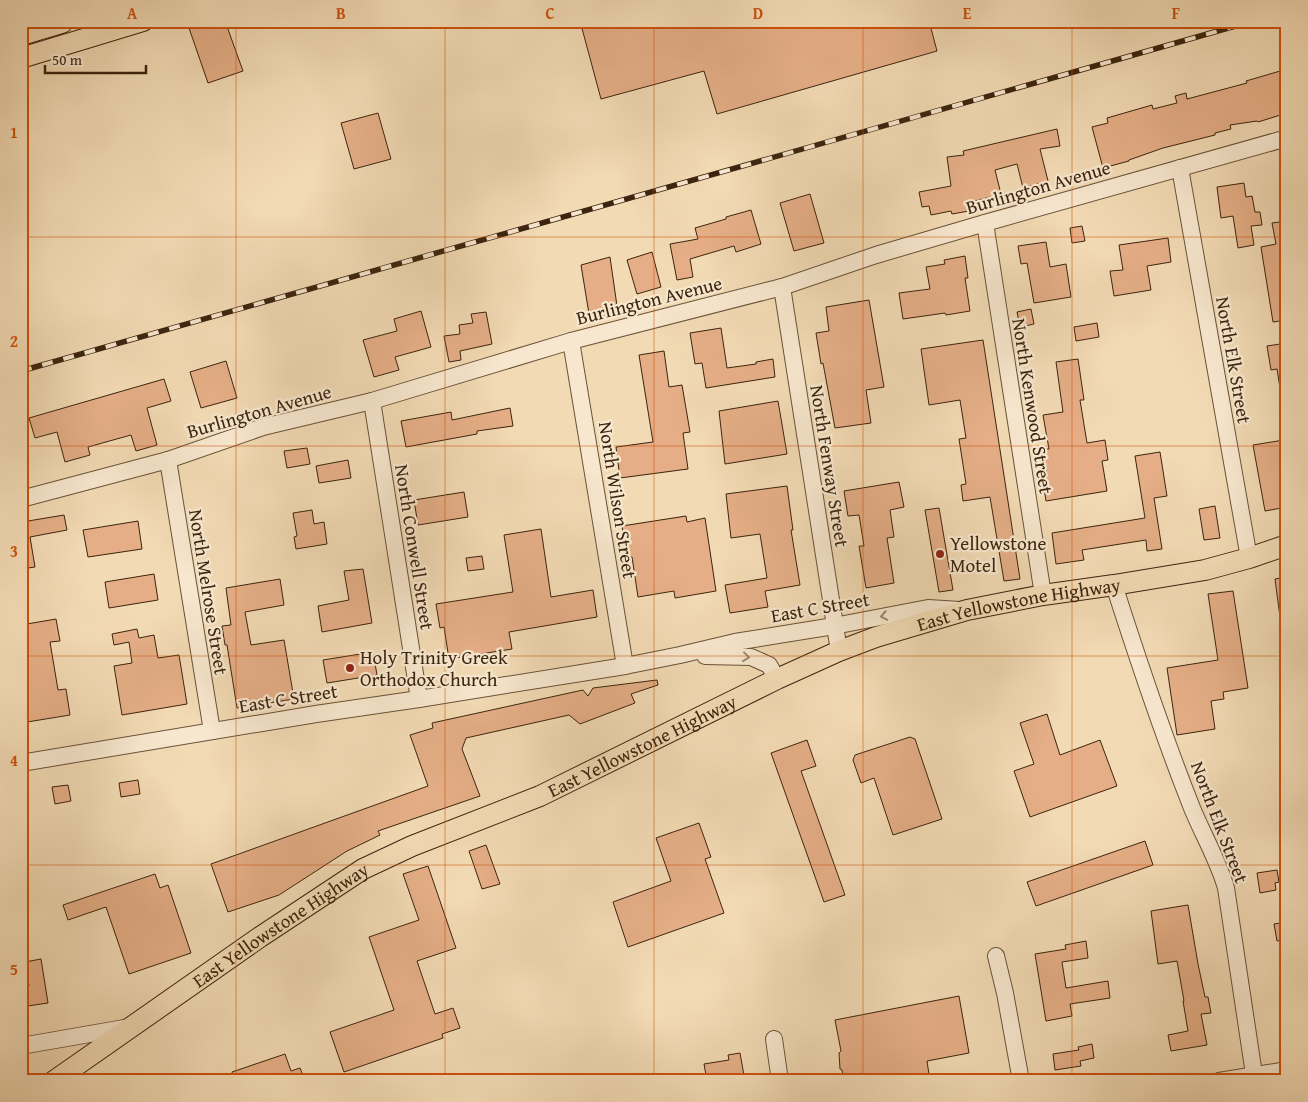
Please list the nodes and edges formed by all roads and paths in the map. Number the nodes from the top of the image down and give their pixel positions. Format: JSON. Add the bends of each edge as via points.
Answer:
{"nodes":[{"id":1,"x":61,"y":21,"type":"edge"},
{"id":2,"x":143,"y":21,"type":"edge"},
{"id":3,"x":21,"y":33,"type":"edge"},
{"id":4,"x":21,"y":58,"type":"edge"},
{"id":5,"x":1287,"y":138,"type":"edge"},
{"id":6,"x":1180,"y":168,"type":"junction"},
{"id":7,"x":985,"y":223,"type":"junction"},
{"id":8,"x":782,"y":287,"type":"junction"},
{"id":9,"x":571,"y":341,"type":"junction"},
{"id":10,"x":372,"y":401,"type":"junction"},
{"id":11,"x":168,"y":460,"type":"junction"},
{"id":12,"x":21,"y":499,"type":"edge"},
{"id":13,"x":1287,"y":545,"type":"edge"},
{"id":14,"x":1249,"y":558,"type":"junction"},
{"id":15,"x":1114,"y":585,"type":"junction"},
{"id":16,"x":1042,"y":595,"type":"junction"},
{"id":17,"x":967,"y":610,"type":"junction"},
{"id":18,"x":834,"y":626,"type":"junction"},
{"id":19,"x":839,"y":651,"type":"junction"},
{"id":20,"x":680,"y":656,"type":"junction"},
{"id":21,"x":625,"y":666,"type":"junction"},
{"id":22,"x":777,"y":679,"type":"junction"},
{"id":23,"x":419,"y":699,"type":"junction"},
{"id":24,"x":212,"y":731,"type":"junction"},
{"id":25,"x":21,"y":763,"type":"edge"},
{"id":26,"x":996,"y":956,"type":"dead end"},
{"id":27,"x":130,"y":1027,"type":"junction"},
{"id":28,"x":774,"y":1039,"type":"dead end"},
{"id":29,"x":21,"y":1046,"type":"edge"},
{"id":30,"x":1287,"y":1070,"type":"edge"},
{"id":31,"x":1255,"y":1078,"type":"edge"},
{"id":32,"x":54,"y":1081,"type":"edge"},
{"id":33,"x":780,"y":1081,"type":"edge"},
{"id":34,"x":1021,"y":1081,"type":"edge"},
{"id":35,"x":1219,"y":1081,"type":"edge"}],
"edges":[{"from":1,"to":3,"type":"highway"},
{"from":2,"to":4,"type":"main road"},
{"from":5,"to":6,"type":"street","name":"Burlington Avenue"},
{"from":6,"to":7,"type":"street","name":"Burlington Avenue"},
{"from":6,"to":14,"type":"street","name":"North Elk Street"},
{"from":7,"to":8,"type":"street","name":"Burlington Avenue"},
{"from":7,"to":16,"type":"street","name":"North Kenwood Street"},
{"from":8,"to":9,"type":"street","name":"Burlington Avenue"},
{"from":8,"to":18,"type":"street","name":"North Fenway Street"},
{"from":9,"to":10,"type":"street","name":"Burlington Avenue"},
{"from":9,"to":21,"type":"street","name":"North Wilson Street"},
{"from":10,"to":11,"type":"street","name":"Burlington Avenue","via":[[263,427]]},
{"from":10,"to":23,"type":"street","name":"North Conwell Street"},
{"from":11,"to":12,"type":"street","name":"Burlington Avenue"},
{"from":11,"to":24,"type":"street","name":"North Melrose Street"},
{"from":13,"to":14,"type":"main road","name":"East Yellowstone Highway"},
{"from":14,"to":15,"type":"main road","name":"East Yellowstone Highway","via":[[1205,570]]},
{"from":15,"to":16,"type":"main road","name":"East Yellowstone Highway"},
{"from":15,"to":31,"type":"street","name":"North Elk Street","via":[[1192,809],[1222,872]]},
{"from":16,"to":17,"type":"main road","name":"East Yellowstone Highway"},
{"from":17,"to":18,"type":"street","name":"East C Street","one_way":true,"via":[[928,608]]},
{"from":17,"to":19,"type":"main road","name":"East Yellowstone Highway"},
{"from":18,"to":19,"type":"street","name":"North Fenway Street"},
{"from":18,"to":20,"type":"street","name":"East C Street","via":[[735,642]]},
{"from":19,"to":22,"type":"main road","name":"East Yellowstone Highway"},
{"from":20,"to":21,"type":"street","name":"East C Street"},
{"from":20,"to":22,"type":"street","name":"East C Street","one_way":true,"via":[[750,657],[769,665]]},
{"from":21,"to":23,"type":"street","name":"East C Street"},
{"from":22,"to":27,"type":"main road","name":"East Yellowstone Highway","via":[[540,796],[412,846],[363,869]]},
{"from":23,"to":24,"type":"street","name":"East C Street"},
{"from":24,"to":25,"type":"street","name":"East C Street"},
{"from":26,"to":34,"type":"street"},
{"from":27,"to":29,"type":"street"},
{"from":27,"to":32,"type":"main road","name":"East Yellowstone Highway"},
{"from":28,"to":33,"type":"street"},
{"from":30,"to":31,"type":"street"},
{"from":31,"to":35,"type":"street"}]}
